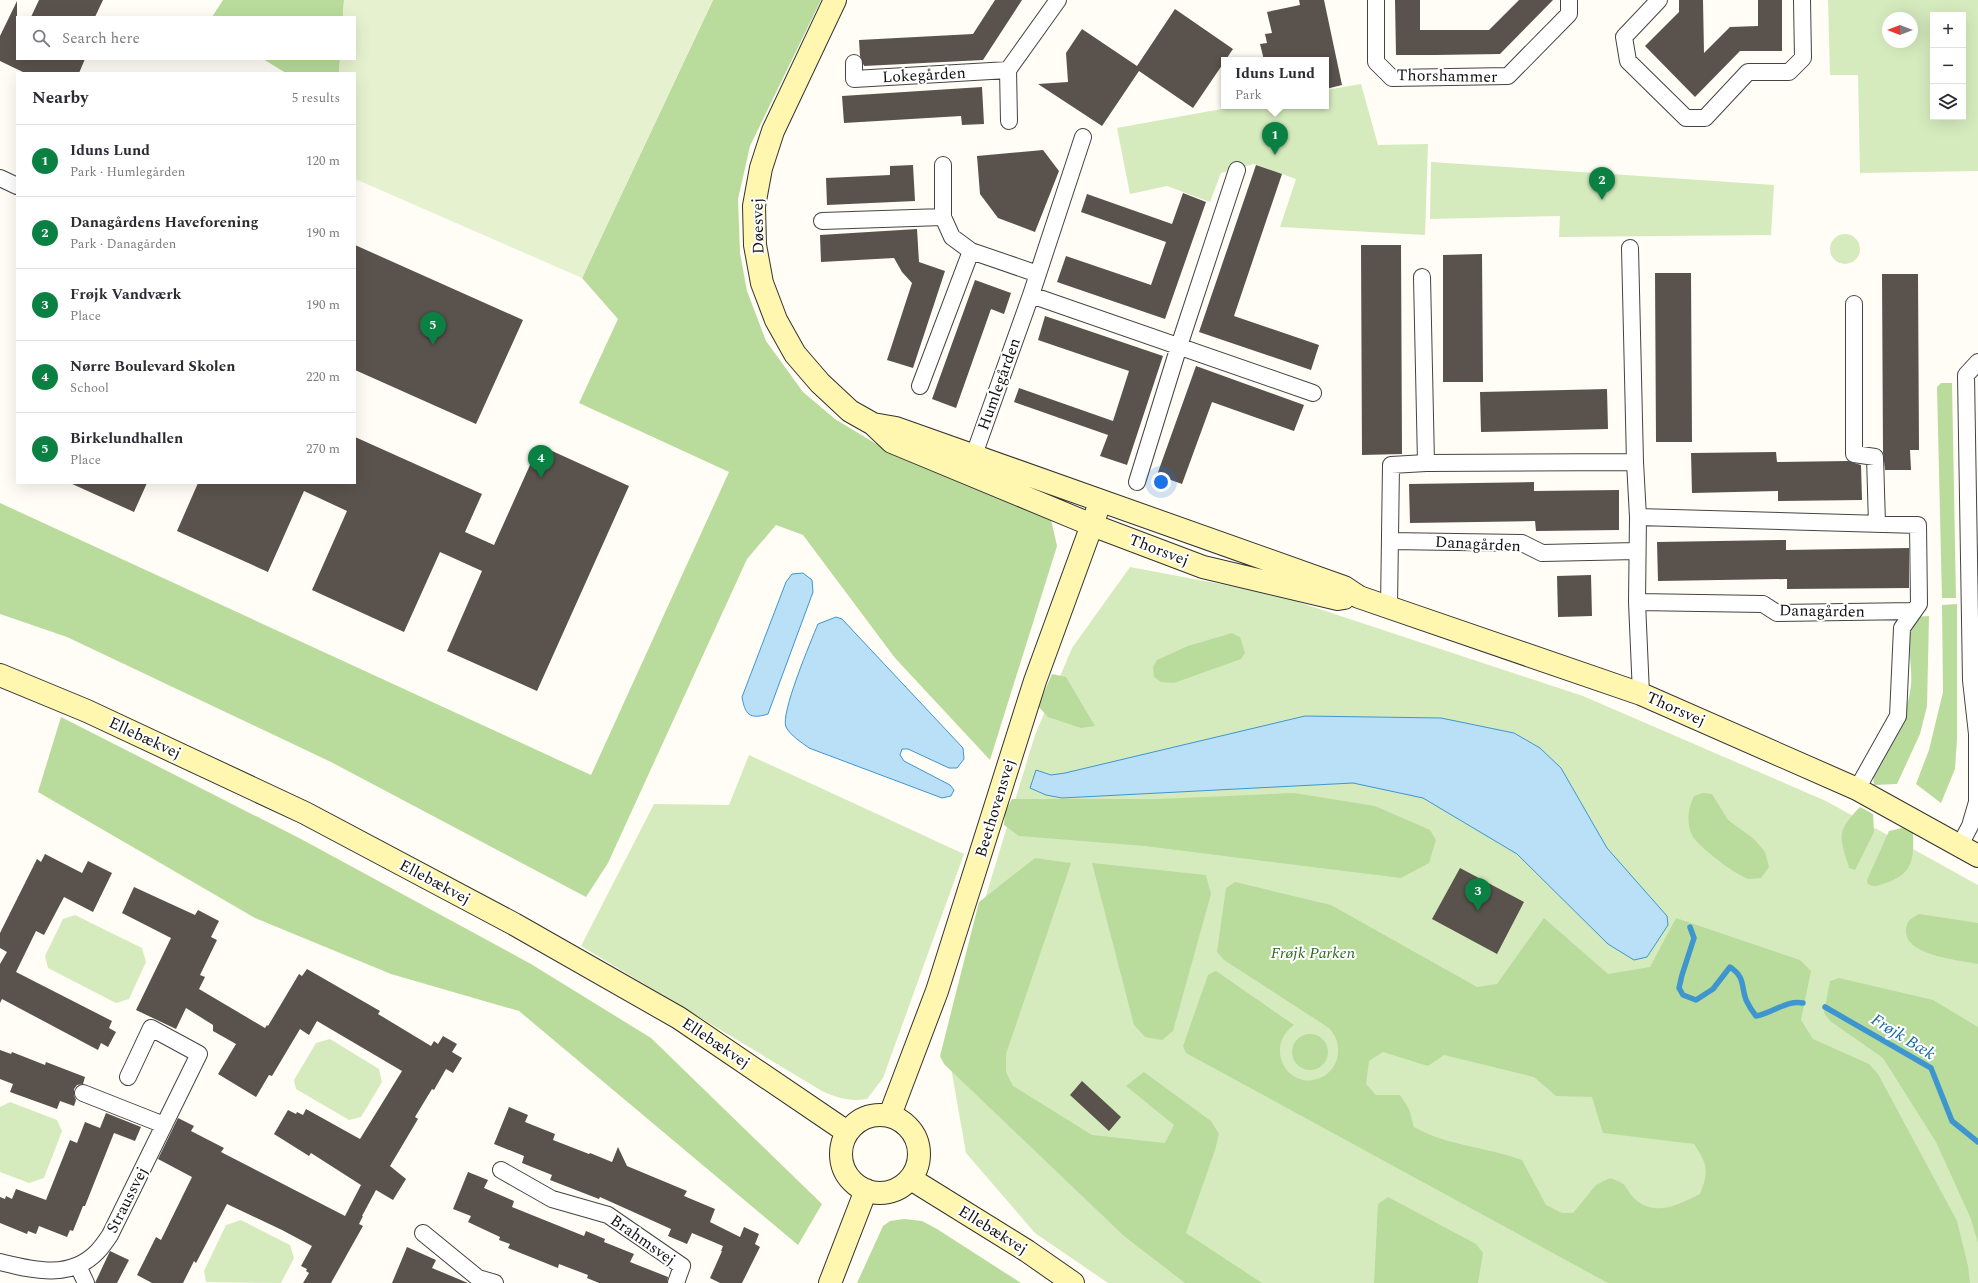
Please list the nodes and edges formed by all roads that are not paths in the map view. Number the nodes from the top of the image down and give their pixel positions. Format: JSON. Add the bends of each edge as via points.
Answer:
{"nodes":[{"id":1,"x":834,"y":0,"type":"edge"},
{"id":2,"x":1058,"y":0,"type":"edge"},
{"id":3,"x":1376,"y":0,"type":"edge"},
{"id":4,"x":1569,"y":0,"type":"edge"},
{"id":5,"x":1659,"y":0,"type":"edge"},
{"id":6,"x":1802,"y":0,"type":"edge"},
{"id":7,"x":854,"y":64,"type":"dead end"},
{"id":8,"x":1008,"y":70,"type":"junction"},
{"id":9,"x":1009,"y":121,"type":"dead end"},
{"id":10,"x":1082,"y":136,"type":"dead end"},
{"id":11,"x":943,"y":165,"type":"dead end"},
{"id":12,"x":1237,"y":170,"type":"dead end"},
{"id":13,"x":0,"y":178,"type":"edge"},
{"id":14,"x":16,"y":186,"type":"edge"},
{"id":15,"x":943,"y":217,"type":"junction"},
{"id":16,"x":822,"y":221,"type":"dead end"},
{"id":17,"x":1630,"y":248,"type":"dead end"},
{"id":18,"x":971,"y":251,"type":"junction"},
{"id":19,"x":1038,"y":274,"type":"junction"},
{"id":20,"x":1422,"y":277,"type":"dead end"},
{"id":21,"x":1031,"y":295,"type":"junction"},
{"id":22,"x":1854,"y":304,"type":"dead end"},
{"id":23,"x":1179,"y":346,"type":"junction"},
{"id":24,"x":1978,"y":362,"type":"edge"},
{"id":25,"x":920,"y":386,"type":"dead end"},
{"id":26,"x":1313,"y":393,"type":"dead end"},
{"id":27,"x":1635,"y":462,"type":"junction"},
{"id":28,"x":1426,"y":463,"type":"junction"},
{"id":29,"x":971,"y":464,"type":"junction"},
{"id":30,"x":1137,"y":482,"type":"dead end"},
{"id":31,"x":1101,"y":501,"type":"junction"},
{"id":32,"x":1638,"y":517,"type":"junction"},
{"id":33,"x":1877,"y":524,"type":"junction"},
{"id":34,"x":1092,"y":525,"type":"junction"},
{"id":35,"x":1390,"y":541,"type":"junction"},
{"id":36,"x":1637,"y":551,"type":"junction"},
{"id":37,"x":1359,"y":597,"type":"junction"},
{"id":38,"x":1637,"y":602,"type":"junction"},
{"id":39,"x":1389,"y":607,"type":"junction"},
{"id":40,"x":1914,"y":612,"type":"junction"},
{"id":41,"x":0,"y":675,"type":"edge"},
{"id":42,"x":1641,"y":694,"type":"junction"},
{"id":43,"x":1857,"y":789,"type":"junction"},
{"id":44,"x":1969,"y":851,"type":"edge"},
{"id":45,"x":128,"y":1077,"type":"dead end"},
{"id":46,"x":83,"y":1093,"type":"dead end"},
{"id":47,"x":890,"y":1115,"type":"junction"},
{"id":48,"x":164,"y":1125,"type":"junction"},
{"id":49,"x":847,"y":1132,"type":"junction"},
{"id":50,"x":501,"y":1170,"type":"dead end"},
{"id":51,"x":910,"y":1179,"type":"junction"},
{"id":52,"x":866,"y":1190,"type":"junction"},
{"id":53,"x":423,"y":1233,"type":"dead end"},
{"id":54,"x":0,"y":1262,"type":"edge"},
{"id":55,"x":78,"y":1266,"type":"junction"},
{"id":56,"x":86,"y":1283,"type":"edge"},
{"id":57,"x":495,"y":1283,"type":"edge"},
{"id":58,"x":676,"y":1283,"type":"edge"},
{"id":59,"x":830,"y":1283,"type":"edge"},
{"id":60,"x":1073,"y":1283,"type":"edge"}],
"edges":[{"from":1,"to":29,"type":"street","name":"Døesvej","via":[[773,131],[761,168],[754,206],[755,245],[765,291],[776,320],[795,354],[820,383],[850,411],[873,424],[896,428]]},
{"from":2,"to":8,"type":"street"},
{"from":3,"to":4,"type":"street","name":"Thorshammer","via":[[1376,62],[1392,78],[1508,76],[1569,14]]},
{"from":5,"to":6,"type":"street","via":[[1624,37],[1628,61],[1686,118],[1705,118],[1748,72],[1789,72],[1803,58]]},
{"from":7,"to":8,"type":"street","name":"Lokegården","via":[[854,79]]},
{"from":8,"to":9,"type":"street"},
{"from":10,"to":19,"type":"street","name":"Humlegården"},
{"from":11,"to":15,"type":"street"},
{"from":12,"to":23,"type":"street"},
{"from":13,"to":14,"type":"street"},
{"from":15,"to":16,"type":"street"},
{"from":15,"to":18,"type":"street","via":[[952,237]]},
{"from":17,"to":27,"type":"street"},
{"from":18,"to":19,"type":"street"},
{"from":18,"to":25,"type":"street"},
{"from":19,"to":21,"type":"street","name":"Humlegården"},
{"from":20,"to":28,"type":"street"},
{"from":21,"to":23,"type":"street"},
{"from":21,"to":29,"type":"street","name":"Humlegården"},
{"from":22,"to":33,"type":"street","via":[[1854,454],[1875,457]]},
{"from":23,"to":26,"type":"street"},
{"from":23,"to":30,"type":"street"},
{"from":24,"to":44,"type":"street","via":[[1966,375],[1971,680],[1976,734],[1977,802],[1970,826]]},
{"from":27,"to":28,"type":"street"},
{"from":27,"to":32,"type":"street"},
{"from":28,"to":35,"type":"street","via":[[1391,466]]},
{"from":29,"to":31,"type":"street","name":"Thorsvej"},
{"from":29,"to":34,"type":"street","name":"Thorsvej"},
{"from":31,"to":34,"type":"street","name":"Beethovensvej"},
{"from":31,"to":37,"type":"street","name":"Thorsvej","via":[[1344,587]]},
{"from":32,"to":33,"type":"street"},
{"from":32,"to":36,"type":"street"},
{"from":33,"to":40,"type":"street","via":[[1918,526],[1920,604]]},
{"from":34,"to":37,"type":"street","name":"Thorsvej","via":[[1203,567],[1338,599]]},
{"from":34,"to":47,"type":"street","name":"Beethovensvej","via":[[1035,681],[937,991]]},
{"from":35,"to":36,"type":"street","name":"Danagården","via":[[1522,542],[1542,553]]},
{"from":35,"to":39,"type":"street"},
{"from":36,"to":38,"type":"street"},
{"from":37,"to":39,"type":"street","name":"Thorsvej"},
{"from":38,"to":40,"type":"street","name":"Danagården","via":[[1763,604],[1777,613]]},
{"from":38,"to":42,"type":"street"},
{"from":39,"to":42,"type":"street","name":"Thorsvej"},
{"from":40,"to":43,"type":"street","via":[[1902,628],[1898,716]]},
{"from":41,"to":49,"type":"street","name":"Ellebækvej","via":[[87,711],[305,813],[514,924],[679,1018]]},
{"from":42,"to":43,"type":"street","name":"Thorsvej"},
{"from":43,"to":44,"type":"street","name":"Thorsvej"},
{"from":45,"to":48,"type":"street","name":"Straussvej","via":[[151,1028],[199,1054]]},
{"from":46,"to":48,"type":"street"},
{"from":47,"to":49,"type":"street","via":[[866,1116],[855,1122]]},
{"from":47,"to":51,"type":"street","via":[[912,1130],[917,1141],[917,1167]]},
{"from":48,"to":55,"type":"street","name":"Straussvej","via":[[110,1235],[97,1253]]},
{"from":49,"to":52,"type":"street","via":[[841,1144],[841,1159],[845,1172],[854,1183]]},
{"from":50,"to":58,"type":"street","name":"Brahmsvej","via":[[552,1199],[608,1214],[682,1266]]},
{"from":51,"to":52,"type":"street","via":[[890,1192]]},
{"from":51,"to":60,"type":"street","name":"Ellebækvej","via":[[1027,1251]]},
{"from":52,"to":59,"type":"street"},
{"from":53,"to":57,"type":"street","via":[[478,1278]]},
{"from":54,"to":55,"type":"street","name":"Straussvej","via":[[33,1270],[56,1272]]},
{"from":55,"to":56,"type":"street"}]}
